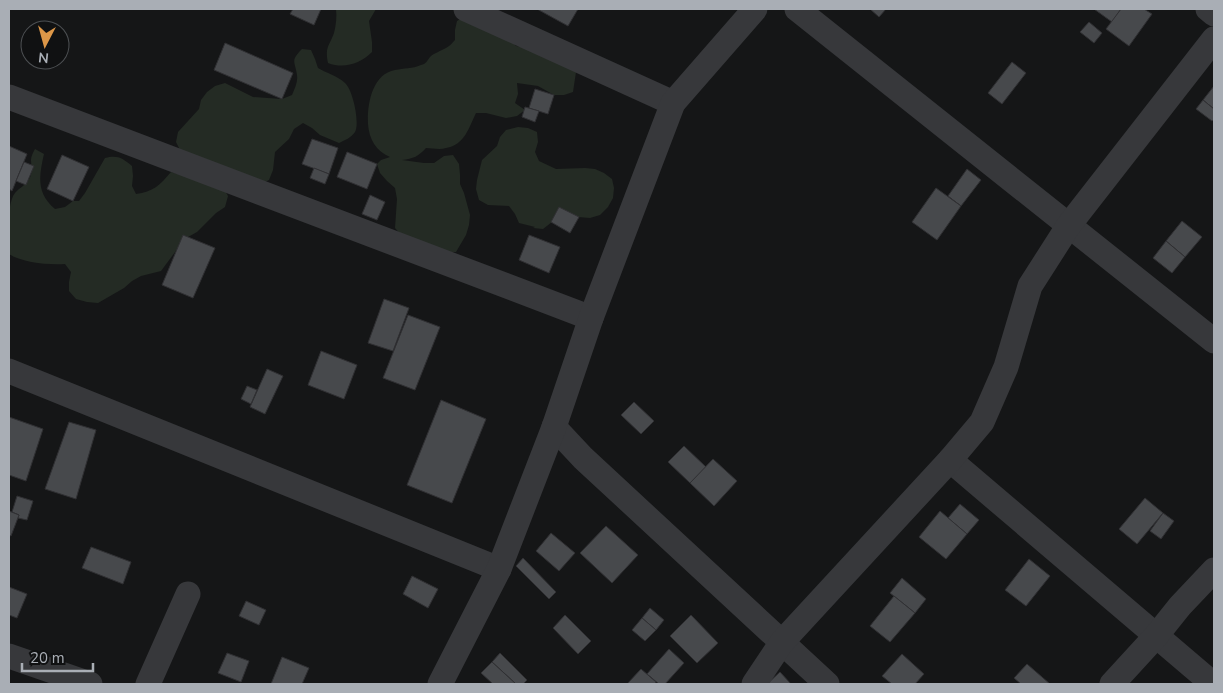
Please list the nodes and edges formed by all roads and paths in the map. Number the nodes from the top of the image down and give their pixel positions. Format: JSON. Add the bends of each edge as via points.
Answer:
{"nodes":[{"id":1,"x":466,"y":9,"type":"edge"},
{"id":2,"x":755,"y":9,"type":"edge"},
{"id":3,"x":798,"y":9,"type":"edge"},
{"id":4,"x":1208,"y":9,"type":"edge"},
{"id":5,"x":1214,"y":14,"type":"edge"},
{"id":6,"x":1214,"y":39,"type":"edge"},
{"id":7,"x":9,"y":97,"type":"edge"},
{"id":8,"x":673,"y":103,"type":"junction"},
{"id":9,"x":1069,"y":225,"type":"junction"},
{"id":10,"x":591,"y":318,"type":"junction"},
{"id":11,"x":1214,"y":341,"type":"edge"},
{"id":12,"x":9,"y":371,"type":"edge"},
{"id":13,"x":554,"y":427,"type":"junction"},
{"id":14,"x":950,"y":460,"type":"junction"},
{"id":15,"x":499,"y":569,"type":"junction"},
{"id":16,"x":1214,"y":570,"type":"edge"},
{"id":17,"x":188,"y":594,"type":"dead end"},
{"id":18,"x":1156,"y":636,"type":"junction"},
{"id":19,"x":782,"y":642,"type":"junction"},
{"id":20,"x":9,"y":656,"type":"edge"},
{"id":21,"x":90,"y":684,"type":"edge"},
{"id":22,"x":148,"y":684,"type":"edge"},
{"id":23,"x":440,"y":684,"type":"edge"},
{"id":24,"x":754,"y":684,"type":"edge"},
{"id":25,"x":828,"y":684,"type":"edge"},
{"id":26,"x":1112,"y":684,"type":"edge"},
{"id":27,"x":1213,"y":684,"type":"edge"}],
"edges":[{"from":1,"to":8,"type":"street"},
{"from":2,"to":8,"type":"street"},
{"from":3,"to":9,"type":"street"},
{"from":4,"to":5,"type":"street"},
{"from":6,"to":9,"type":"street"},
{"from":7,"to":10,"type":"street"},
{"from":8,"to":10,"type":"street"},
{"from":9,"to":11,"type":"street"},
{"from":9,"to":14,"type":"street","via":[[1030,286],[1006,367],[982,422]]},
{"from":10,"to":13,"type":"street"},
{"from":12,"to":15,"type":"street"},
{"from":13,"to":15,"type":"street"},
{"from":13,"to":19,"type":"street","via":[[583,458]]},
{"from":14,"to":18,"type":"street"},
{"from":14,"to":19,"type":"street"},
{"from":15,"to":23,"type":"street"},
{"from":16,"to":18,"type":"street"},
{"from":17,"to":22,"type":"street"},
{"from":18,"to":26,"type":"street"},
{"from":18,"to":27,"type":"street"},
{"from":19,"to":24,"type":"street"},
{"from":19,"to":25,"type":"street"},
{"from":20,"to":21,"type":"street"}]}
